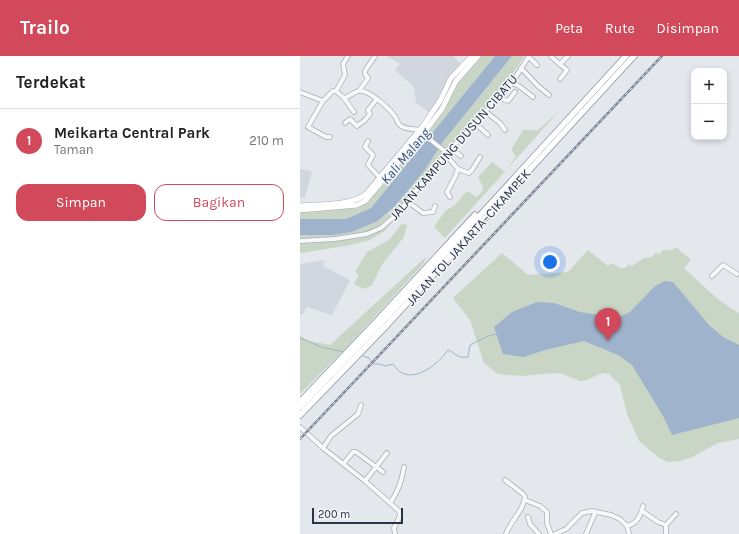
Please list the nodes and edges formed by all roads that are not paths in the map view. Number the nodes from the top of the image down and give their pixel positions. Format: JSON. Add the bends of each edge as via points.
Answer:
{"nodes":[{"id":1,"x":348,"y":56,"type":"edge"},
{"id":2,"x":374,"y":56,"type":"edge"},
{"id":3,"x":478,"y":56,"type":"edge"},
{"id":4,"x":529,"y":56,"type":"edge"},
{"id":5,"x":551,"y":56,"type":"edge"},
{"id":6,"x":568,"y":56,"type":"edge"},
{"id":7,"x":622,"y":56,"type":"edge"},
{"id":8,"x":626,"y":56,"type":"edge"},
{"id":9,"x":633,"y":56,"type":"edge"},
{"id":10,"x":470,"y":57,"type":"edge"},
{"id":11,"x":560,"y":64,"type":"junction"},
{"id":12,"x":537,"y":65,"type":"dead end"},
{"id":13,"x":521,"y":68,"type":"junction"},
{"id":14,"x":462,"y":70,"type":"junction"},
{"id":15,"x":560,"y":79,"type":"dead end"},
{"id":16,"x":512,"y":83,"type":"junction"},
{"id":17,"x":336,"y":91,"type":"junction"},
{"id":18,"x":359,"y":91,"type":"junction"},
{"id":19,"x":300,"y":92,"type":"edge"},
{"id":20,"x":515,"y":92,"type":"dead end"},
{"id":21,"x":550,"y":95,"type":"dead end"},
{"id":22,"x":500,"y":97,"type":"junction"},
{"id":23,"x":533,"y":97,"type":"dead end"},
{"id":24,"x":344,"y":98,"type":"junction"},
{"id":25,"x":377,"y":99,"type":"junction"},
{"id":26,"x":323,"y":100,"type":"junction"},
{"id":27,"x":354,"y":112,"type":"dead end"},
{"id":28,"x":486,"y":112,"type":"junction"},
{"id":29,"x":346,"y":123,"type":"dead end"},
{"id":30,"x":474,"y":123,"type":"junction"},
{"id":31,"x":505,"y":130,"type":"dead end"},
{"id":32,"x":421,"y":132,"type":"junction"},
{"id":33,"x":488,"y":135,"type":"dead end"},
{"id":34,"x":330,"y":136,"type":"dead end"},
{"id":35,"x":368,"y":141,"type":"dead end"},
{"id":36,"x":451,"y":149,"type":"junction"},
{"id":37,"x":446,"y":154,"type":"junction"},
{"id":38,"x":461,"y":156,"type":"dead end"},
{"id":39,"x":480,"y":156,"type":"dead end"},
{"id":40,"x":458,"y":169,"type":"junction"},
{"id":41,"x":382,"y":180,"type":"junction"},
{"id":42,"x":450,"y":197,"type":"dead end"},
{"id":43,"x":408,"y":202,"type":"junction"},
{"id":44,"x":300,"y":206,"type":"edge"},
{"id":45,"x":435,"y":206,"type":"dead end"},
{"id":46,"x":300,"y":210,"type":"edge"},
{"id":47,"x":300,"y":241,"type":"edge"},
{"id":48,"x":738,"y":273,"type":"edge"},
{"id":49,"x":712,"y":276,"type":"dead end"},
{"id":50,"x":300,"y":402,"type":"edge"},
{"id":51,"x":361,"y":405,"type":"dead end"},
{"id":52,"x":300,"y":407,"type":"edge"},
{"id":53,"x":300,"y":415,"type":"edge"},
{"id":54,"x":300,"y":427,"type":"edge"},
{"id":55,"x":323,"y":448,"type":"junction"},
{"id":56,"x":387,"y":453,"type":"dead end"},
{"id":57,"x":344,"y":463,"type":"junction"},
{"id":58,"x":376,"y":466,"type":"junction"},
{"id":59,"x":404,"y":467,"type":"dead end"},
{"id":60,"x":383,"y":472,"type":"dead end"},
{"id":61,"x":366,"y":480,"type":"junction"},
{"id":62,"x":505,"y":480,"type":"dead end"},
{"id":63,"x":524,"y":500,"type":"junction"},
{"id":64,"x":390,"y":503,"type":"junction"},
{"id":65,"x":643,"y":506,"type":"dead end"},
{"id":66,"x":642,"y":511,"type":"junction"},
{"id":67,"x":595,"y":513,"type":"dead end"},
{"id":68,"x":676,"y":514,"type":"dead end"},
{"id":69,"x":528,"y":517,"type":"dead end"},
{"id":70,"x":666,"y":525,"type":"junction"},
{"id":71,"x":627,"y":526,"type":"junction"},
{"id":72,"x":395,"y":534,"type":"edge"},
{"id":73,"x":506,"y":534,"type":"edge"},
{"id":74,"x":539,"y":534,"type":"edge"},
{"id":75,"x":551,"y":534,"type":"edge"},
{"id":76,"x":555,"y":534,"type":"edge"},
{"id":77,"x":586,"y":534,"type":"edge"},
{"id":78,"x":628,"y":534,"type":"edge"},
{"id":79,"x":666,"y":534,"type":"edge"}],
"edges":[{"from":1,"to":17,"type":"street","via":[[343,64],[345,76]]},
{"from":2,"to":18,"type":"street","via":[[365,71],[368,78]]},
{"from":3,"to":14,"type":"main road"},
{"from":4,"to":12,"type":"street"},
{"from":4,"to":13,"type":"street","name":"JALAN KAMPUNG DUSUN CIBATU"},
{"from":5,"to":11,"type":"street"},
{"from":6,"to":11,"type":"street"},
{"from":7,"to":50,"type":"highway","name":"JALAN TOL JAKARTA–CIKAMPEK"},
{"from":8,"to":52,"type":"highway","via":[[394,310]]},
{"from":9,"to":53,"type":"highway"},
{"from":10,"to":14,"type":"main road"},
{"from":11,"to":15,"type":"street","via":[[567,72]]},
{"from":13,"to":16,"type":"street","name":"JALAN KAMPUNG DUSUN CIBATU"},
{"from":13,"to":21,"type":"street"},
{"from":14,"to":32,"type":"main road","via":[[442,109]]},
{"from":16,"to":22,"type":"street","name":"JALAN KAMPUNG DUSUN CIBATU"},
{"from":16,"to":23,"type":"street"},
{"from":17,"to":24,"type":"street"},
{"from":17,"to":26,"type":"street"},
{"from":18,"to":24,"type":"street"},
{"from":18,"to":25,"type":"street","via":[[369,93]]},
{"from":19,"to":26,"type":"street"},
{"from":20,"to":22,"type":"street","via":[[508,100]]},
{"from":22,"to":28,"type":"street","name":"JALAN KAMPUNG DUSUN CIBATU"},
{"from":24,"to":27,"type":"street"},
{"from":25,"to":29,"type":"street","via":[[368,110],[370,114],[359,125],[350,119]]},
{"from":25,"to":32,"type":"street","via":[[402,127]]},
{"from":26,"to":34,"type":"street","via":[[308,127],[326,137]]},
{"from":28,"to":30,"type":"street","name":"JALAN KAMPUNG DUSUN CIBATU"},
{"from":28,"to":31,"type":"street"},
{"from":30,"to":33,"type":"street"},
{"from":30,"to":36,"type":"street","name":"JALAN KAMPUNG DUSUN CIBATU"},
{"from":32,"to":37,"type":"street"},
{"from":32,"to":41,"type":"main road"},
{"from":35,"to":41,"type":"street","via":[[365,146],[373,155],[368,165]]},
{"from":36,"to":37,"type":"street","name":"JALAN KAMPUNG DUSUN CIBATU"},
{"from":36,"to":38,"type":"street"},
{"from":37,"to":40,"type":"street"},
{"from":37,"to":43,"type":"street","name":"JALAN KAMPUNG DUSUN CIBATU"},
{"from":39,"to":40,"type":"street","via":[[471,172]]},
{"from":40,"to":42,"type":"street","via":[[447,192]]},
{"from":41,"to":44,"type":"main road","via":[[356,200]]},
{"from":41,"to":46,"type":"main road","via":[[365,201],[356,205]]},
{"from":43,"to":45,"type":"street","via":[[424,214],[433,212]]},
{"from":43,"to":47,"type":"street","name":"JALAN KAMPUNG DUSUN CIBATU","via":[[384,225],[367,234]]},
{"from":48,"to":49,"type":"street","via":[[723,265]]},
{"from":51,"to":55,"type":"street","via":[[358,414],[331,436]]},
{"from":54,"to":55,"type":"street"},
{"from":55,"to":57,"type":"street"},
{"from":56,"to":58,"type":"street"},
{"from":57,"to":58,"type":"street","via":[[355,451]]},
{"from":57,"to":61,"type":"street"},
{"from":58,"to":60,"type":"street"},
{"from":58,"to":61,"type":"street"},
{"from":59,"to":64,"type":"street","via":[[399,487]]},
{"from":61,"to":64,"type":"street"},
{"from":62,"to":63,"type":"street","via":[[523,494]]},
{"from":63,"to":73,"type":"street","via":[[522,509],[512,520]]},
{"from":63,"to":75,"type":"street","via":[[540,506],[547,512],[547,524]]},
{"from":64,"to":72,"type":"street","via":[[400,514],[394,528]]},
{"from":65,"to":66,"type":"street"},
{"from":66,"to":70,"type":"street"},
{"from":66,"to":71,"type":"street","via":[[636,522]]},
{"from":67,"to":77,"type":"street"},
{"from":68,"to":70,"type":"street"},
{"from":69,"to":74,"type":"street","via":[[530,524]]},
{"from":70,"to":79,"type":"street"},
{"from":71,"to":76,"type":"street","via":[[611,515],[592,511],[582,513],[566,529]]},
{"from":71,"to":78,"type":"street"}]}
